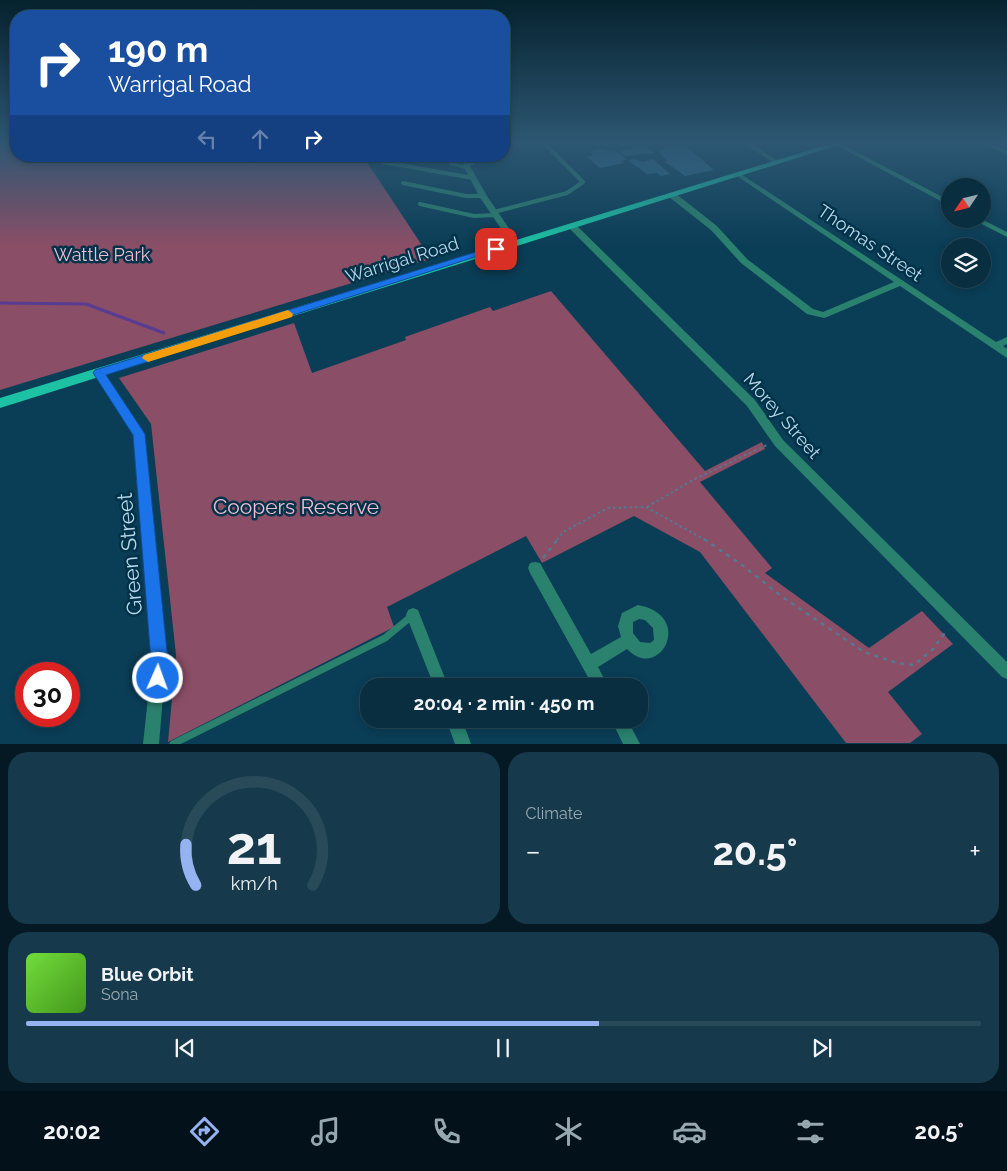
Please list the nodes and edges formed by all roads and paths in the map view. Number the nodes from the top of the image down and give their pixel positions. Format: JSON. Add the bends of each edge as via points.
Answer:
{"nodes":[{"id":1,"x":466,"y":177,"type":"edge"},
{"id":2,"x":578,"y":177,"type":"edge"},
{"id":3,"x":733,"y":177,"type":"edge"},
{"id":4,"x":742,"y":177,"type":"edge"},
{"id":5,"x":901,"y":177,"type":"edge"},
{"id":6,"x":473,"y":178,"type":"joint"},
{"id":7,"x":403,"y":182,"type":"dead end"},
{"id":8,"x":672,"y":195,"type":"junction"},
{"id":9,"x":483,"y":196,"type":"junction"},
{"id":10,"x":941,"y":199,"type":"edge"},
{"id":11,"x":420,"y":204,"type":"dead end"},
{"id":12,"x":494,"y":213,"type":"junction"},
{"id":13,"x":572,"y":226,"type":"junction"},
{"id":14,"x":991,"y":227,"type":"edge"},
{"id":15,"x":1007,"y":235,"type":"edge"},
{"id":16,"x":515,"y":244,"type":"junction"},
{"id":17,"x":900,"y":283,"type":"junction"},
{"id":18,"x":1007,"y":340,"type":"edge"},
{"id":19,"x":996,"y":346,"type":"junction"},
{"id":20,"x":1007,"y":354,"type":"edge"},
{"id":21,"x":99,"y":373,"type":"junction"},
{"id":22,"x":0,"y":403,"type":"edge"},
{"id":23,"x":779,"y":444,"type":"junction"},
{"id":24,"x":646,"y":507,"type":"junction"},
{"id":25,"x":535,"y":568,"type":"joint"},
{"id":26,"x":413,"y":614,"type":"joint"},
{"id":27,"x":959,"y":624,"type":"junction"},
{"id":28,"x":628,"y":641,"type":"dead end"},
{"id":29,"x":589,"y":664,"type":"junction"},
{"id":30,"x":1007,"y":672,"type":"edge"},
{"id":31,"x":438,"y":678,"type":"edge"},
{"id":32,"x":597,"y":678,"type":"edge"},
{"id":33,"x":457,"y":728,"type":"edge"},
{"id":34,"x":624,"y":728,"type":"edge"},
{"id":35,"x":151,"y":744,"type":"edge"},
{"id":36,"x":173,"y":744,"type":"edge"},
{"id":37,"x":463,"y":744,"type":"edge"},
{"id":38,"x":632,"y":744,"type":"edge"}],
"edges":[{"from":1,"to":6,"type":"lane"},
{"from":2,"to":12,"type":"lane","via":[[583,182],[567,193]]},
{"from":3,"to":8,"type":"main road","name":"Warrigal Road"},
{"from":4,"to":17,"type":"street","name":"Thomas Street"},
{"from":5,"to":10,"type":"street"},
{"from":6,"to":9,"type":"street"},
{"from":7,"to":9,"type":"lane","via":[[466,196]]},
{"from":8,"to":13,"type":"main road","name":"Warrigal Road"},
{"from":8,"to":17,"type":"street","via":[[714,228],[744,261],[810,312],[824,316]]},
{"from":9,"to":12,"type":"street"},
{"from":11,"to":12,"type":"lane","via":[[474,216]]},
{"from":12,"to":16,"type":"street"},
{"from":13,"to":16,"type":"main road","name":"Warrigal Road"},
{"from":13,"to":23,"type":"street","name":"Morey Street","via":[[751,403]]},
{"from":14,"to":15,"type":"street"},
{"from":16,"to":21,"type":"main road","name":"Warrigal Road"},
{"from":17,"to":19,"type":"street","name":"Thomas Street"},
{"from":18,"to":19,"type":"street"},
{"from":19,"to":20,"type":"street","name":"Thomas Street"},
{"from":21,"to":22,"type":"main road","name":"Warrigal Road"},
{"from":21,"to":35,"type":"street","name":"Green Street","via":[[139,434],[159,661]]},
{"from":23,"to":24,"type":"path","via":[[763,446]]},
{"from":23,"to":27,"type":"street","name":"Morey Street"},
{"from":24,"to":25,"type":"path","via":[[608,508],[564,532]]},
{"from":24,"to":27,"type":"path","via":[[697,534],[864,652],[897,663],[914,664]]},
{"from":25,"to":29,"type":"street"},
{"from":26,"to":31,"type":"street"},
{"from":26,"to":36,"type":"lane","via":[[385,638]]},
{"from":27,"to":30,"type":"street","name":"Morey Street"},
{"from":28,"to":29,"type":"street"},
{"from":29,"to":32,"type":"street"},
{"from":33,"to":37,"type":"street"},
{"from":34,"to":38,"type":"street"}]}
